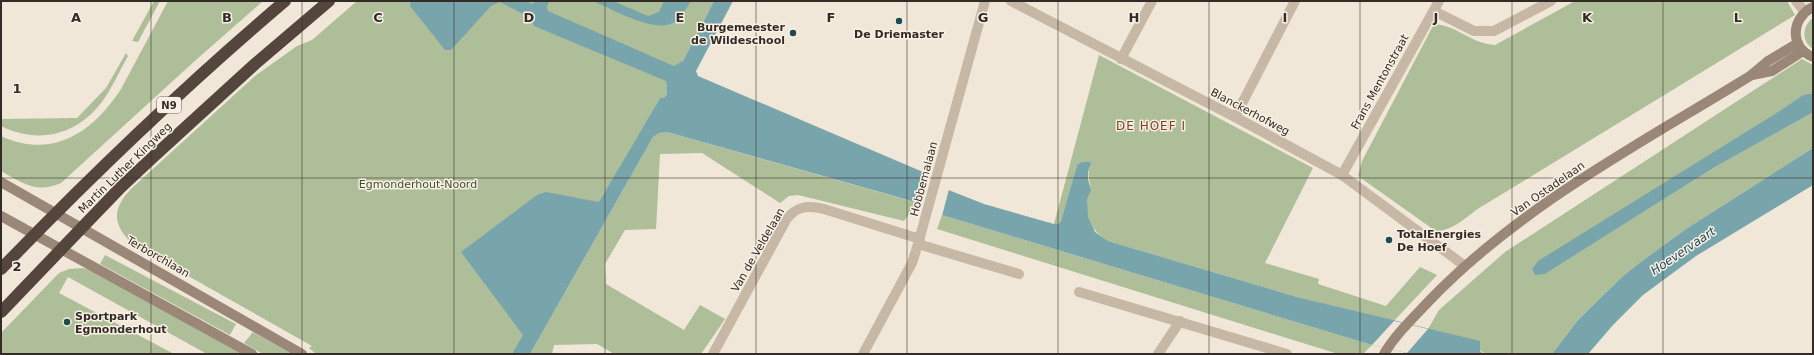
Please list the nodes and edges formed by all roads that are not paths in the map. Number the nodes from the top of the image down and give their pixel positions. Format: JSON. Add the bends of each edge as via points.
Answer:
{"nodes":[{"id":1,"x":285,"y":1,"type":"edge"},
{"id":2,"x":329,"y":1,"type":"edge"},
{"id":3,"x":985,"y":1,"type":"edge"},
{"id":4,"x":1011,"y":1,"type":"edge"},
{"id":5,"x":1152,"y":1,"type":"edge"},
{"id":6,"x":1295,"y":1,"type":"edge"},
{"id":7,"x":1439,"y":1,"type":"edge"},
{"id":8,"x":1551,"y":1,"type":"edge"},
{"id":9,"x":1796,"y":1,"type":"edge"},
{"id":10,"x":1434,"y":10,"type":"junction"},
{"id":11,"x":1809,"y":10,"type":"edge"},
{"id":12,"x":1800,"y":47,"type":"junction"},
{"id":13,"x":1813,"y":57,"type":"edge"},
{"id":14,"x":1121,"y":59,"type":"junction"},
{"id":15,"x":1235,"y":117,"type":"junction"},
{"id":16,"x":1342,"y":175,"type":"junction"},
{"id":17,"x":1,"y":182,"type":"edge"},
{"id":18,"x":56,"y":213,"type":"junction"},
{"id":19,"x":1,"y":216,"type":"edge"},
{"id":20,"x":83,"y":228,"type":"junction"},
{"id":21,"x":35,"y":234,"type":"junction"},
{"id":22,"x":919,"y":242,"type":"junction"},
{"id":23,"x":63,"y":249,"type":"junction"},
{"id":24,"x":1465,"y":266,"type":"junction"},
{"id":25,"x":1,"y":269,"type":"edge"},
{"id":26,"x":1019,"y":274,"type":"dead end"},
{"id":27,"x":1079,"y":292,"type":"dead end"},
{"id":28,"x":1,"y":312,"type":"edge"},
{"id":29,"x":1180,"y":321,"type":"junction"},
{"id":30,"x":1386,"y":351,"type":"edge"},
{"id":31,"x":252,"y":354,"type":"edge"},
{"id":32,"x":302,"y":354,"type":"edge"},
{"id":33,"x":713,"y":354,"type":"edge"},
{"id":34,"x":863,"y":354,"type":"edge"},
{"id":35,"x":1158,"y":354,"type":"edge"},
{"id":36,"x":1287,"y":354,"type":"edge"}],
"edges":[{"from":1,"to":18,"type":"highway","name":"Martin Luther Kingweg","number":"N9","via":[[100,168]]},
{"from":2,"to":20,"type":"highway","name":"Martin Luther Kingweg","number":"N9","via":[[152,158]]},
{"from":3,"to":22,"type":"street","name":"Hobbemalaan"},
{"from":4,"to":14,"type":"street","name":"Blanckerhofweg"},
{"from":5,"to":14,"type":"street"},
{"from":6,"to":15,"type":"street"},
{"from":7,"to":10,"type":"street","name":"Frans Mentonstraat"},
{"from":8,"to":10,"type":"street","via":[[1494,31],[1474,31]]},
{"from":9,"to":11,"type":"street"},
{"from":10,"to":16,"type":"street","name":"Frans Mentonstraat"},
{"from":11,"to":12,"type":"street","via":[[1799,18],[1796,26],[1795,35]]},
{"from":12,"to":13,"type":"street"},
{"from":12,"to":24,"type":"street","name":"Van Ostadelaan","via":[[1768,61],[1750,76],[1556,196]]},
{"from":14,"to":15,"type":"street","name":"Blanckerhofweg"},
{"from":15,"to":16,"type":"street","name":"Blanckerhofweg"},
{"from":16,"to":24,"type":"street","name":"Blanckerhofweg"},
{"from":17,"to":18,"type":"street","name":"Terborchlaan"},
{"from":18,"to":20,"type":"street","name":"Terborchlaan"},
{"from":18,"to":21,"type":"highway","name":"Martin Luther Kingweg","number":"N9"},
{"from":19,"to":21,"type":"street"},
{"from":20,"to":23,"type":"highway","name":"Martin Luther Kingweg","number":"N9"},
{"from":20,"to":32,"type":"street","name":"Terborchlaan"},
{"from":21,"to":23,"type":"street"},
{"from":21,"to":25,"type":"highway","name":"Martin Luther Kingweg","number":"N9"},
{"from":22,"to":26,"type":"street","name":"Van de Veldelaan"},
{"from":22,"to":33,"type":"street","name":"Van de Veldelaan","via":[[824,209],[807,206],[798,208],[786,220]]},
{"from":22,"to":34,"type":"street","name":"Hobbemalaan","via":[[912,263]]},
{"from":23,"to":28,"type":"highway","name":"Martin Luther Kingweg","number":"N9"},
{"from":23,"to":31,"type":"street"},
{"from":24,"to":30,"type":"street","name":"Van Ostadelaan","via":[[1408,324]]},
{"from":27,"to":29,"type":"street"},
{"from":29,"to":35,"type":"street"},
{"from":29,"to":36,"type":"street"}]}
